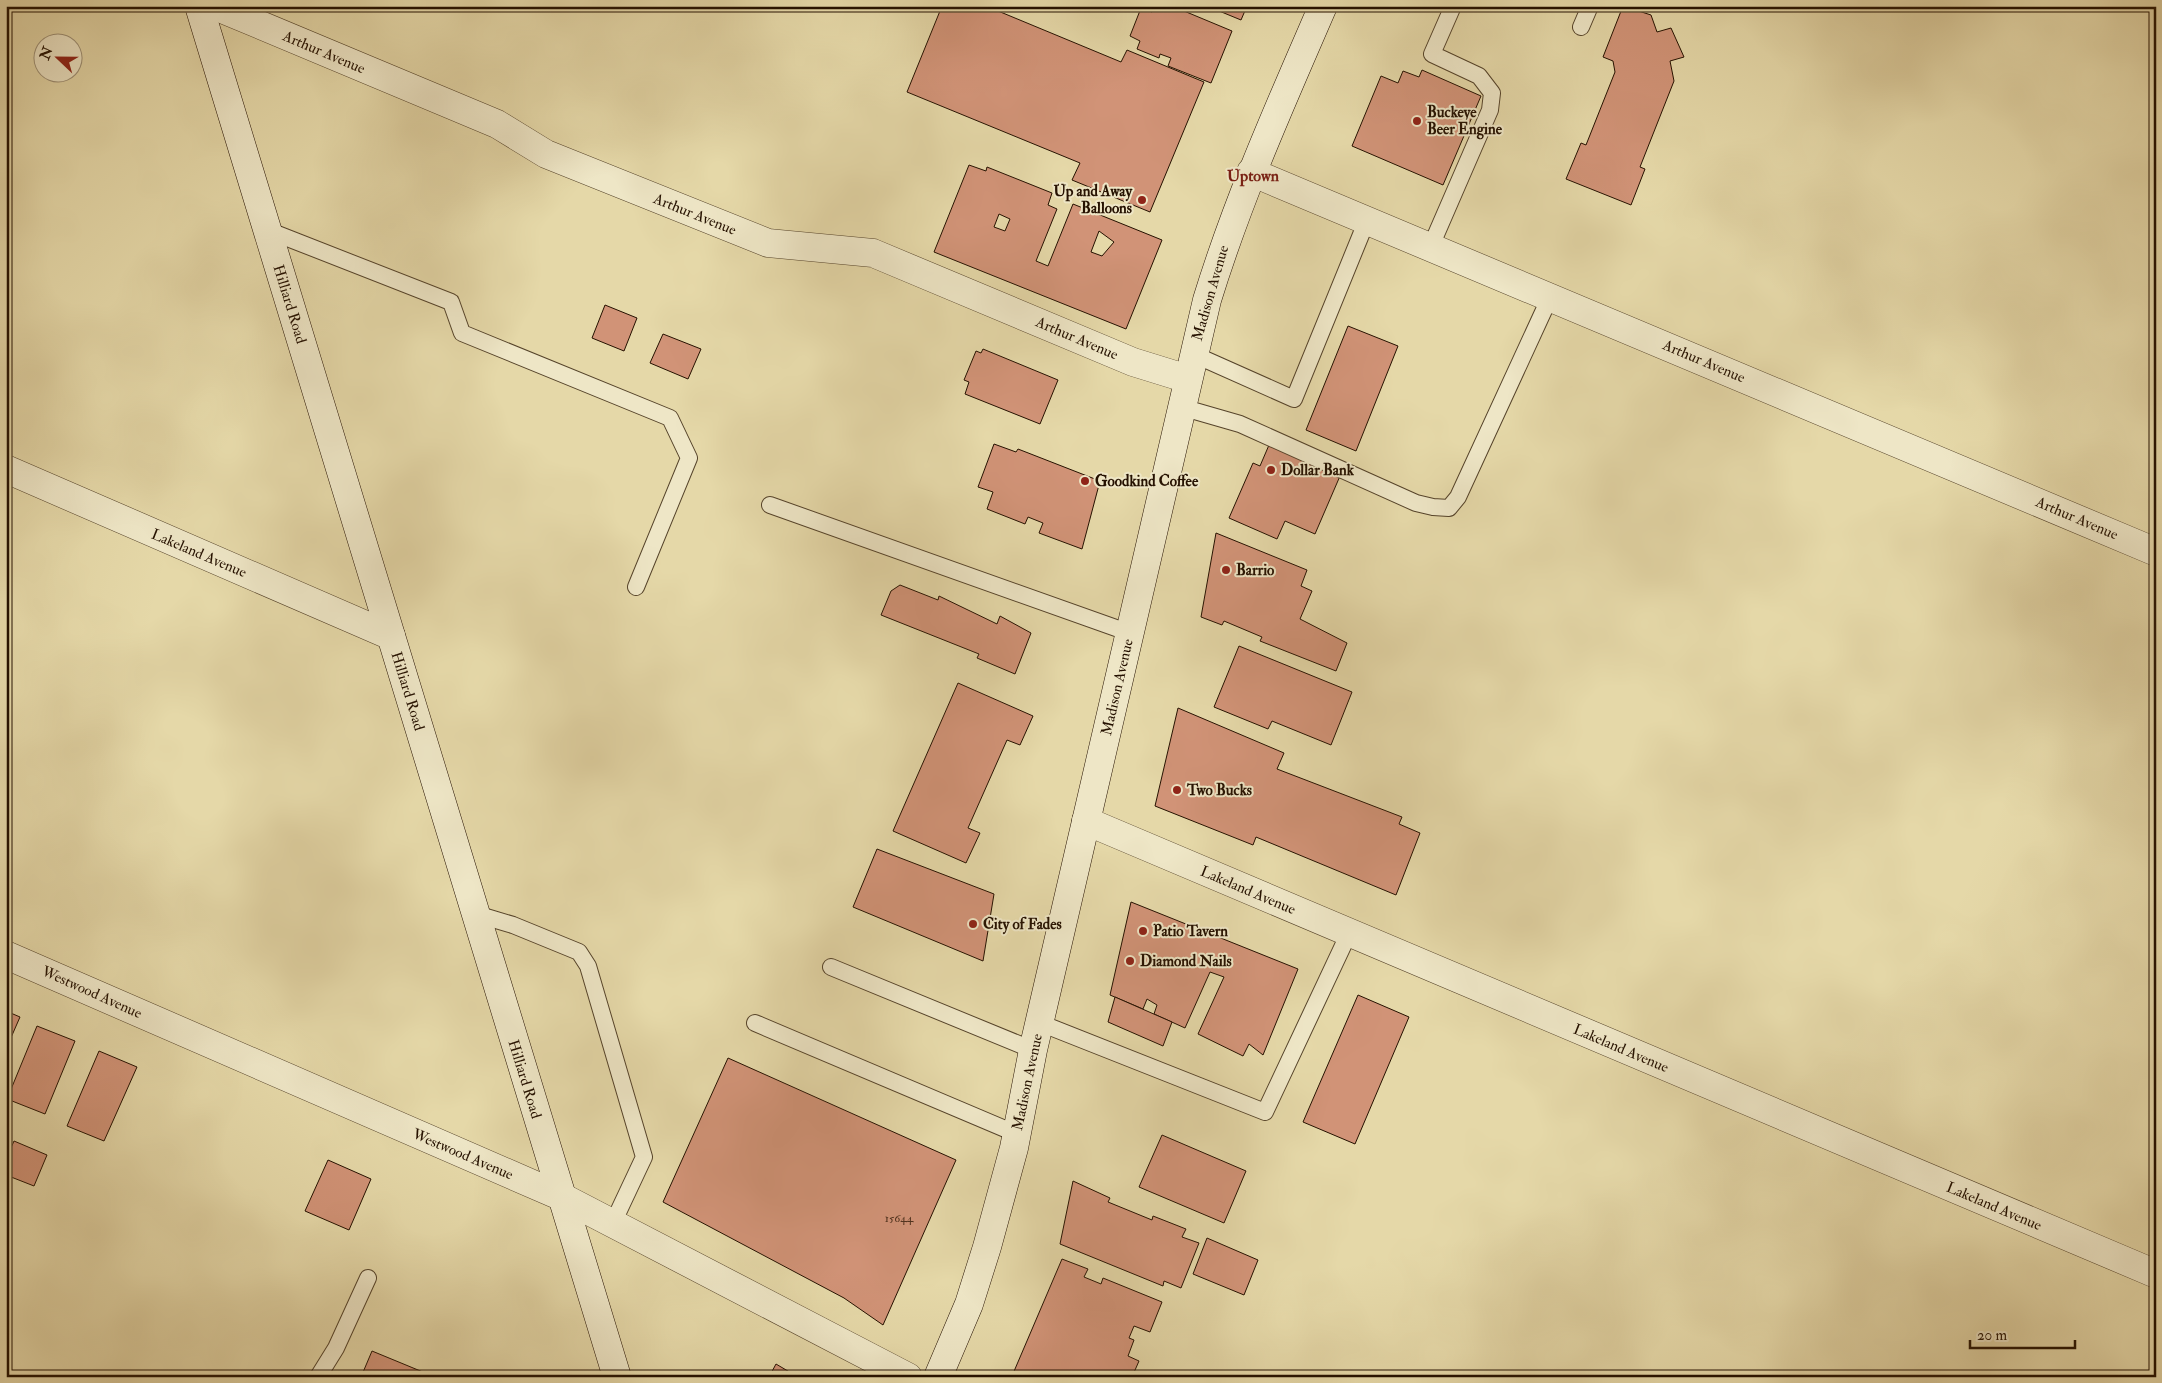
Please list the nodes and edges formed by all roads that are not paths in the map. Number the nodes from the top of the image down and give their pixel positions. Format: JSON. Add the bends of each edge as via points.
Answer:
{"nodes":[{"id":1,"x":199,"y":6,"type":"edge"},
{"id":2,"x":214,"y":6,"type":"edge"},
{"id":3,"x":1323,"y":6,"type":"edge"},
{"id":4,"x":1453,"y":6,"type":"edge"},
{"id":5,"x":1590,"y":6,"type":"edge"},
{"id":6,"x":1582,"y":27,"type":"dead end"},
{"id":7,"x":1251,"y":172,"type":"junction"},
{"id":8,"x":1367,"y":220,"type":"junction"},
{"id":9,"x":267,"y":230,"type":"junction"},
{"id":10,"x":1431,"y":246,"type":"junction"},
{"id":11,"x":1550,"y":297,"type":"junction"},
{"id":12,"x":1191,"y":367,"type":"junction"},
{"id":13,"x":1181,"y":407,"type":"junction"},
{"id":14,"x":6,"y":469,"type":"edge"},
{"id":15,"x":770,"y":505,"type":"dead end"},
{"id":16,"x":2156,"y":552,"type":"edge"},
{"id":17,"x":636,"y":587,"type":"dead end"},
{"id":18,"x":1130,"y":633,"type":"junction"},
{"id":19,"x":391,"y":636,"type":"junction"},
{"id":20,"x":1086,"y":821,"type":"junction"},
{"id":21,"x":476,"y":914,"type":"junction"},
{"id":22,"x":1349,"y":933,"type":"junction"},
{"id":23,"x":6,"y":955,"type":"edge"},
{"id":24,"x":831,"y":967,"type":"dead end"},
{"id":25,"x":1040,"y":1023,"type":"junction"},
{"id":26,"x":755,"y":1024,"type":"dead end"},
{"id":27,"x":1033,"y":1050,"type":"junction"},
{"id":28,"x":1017,"y":1134,"type":"junction"},
{"id":29,"x":560,"y":1196,"type":"junction"},
{"id":30,"x":613,"y":1223,"type":"junction"},
{"id":31,"x":2156,"y":1274,"type":"edge"},
{"id":32,"x":368,"y":1278,"type":"dead end"},
{"id":33,"x":318,"y":1377,"type":"edge"},
{"id":34,"x":617,"y":1377,"type":"edge"},
{"id":35,"x":908,"y":1377,"type":"edge"},
{"id":36,"x":938,"y":1377,"type":"edge"}],
"edges":[{"from":1,"to":9,"type":"street","name":"Hilliard Road"},
{"from":2,"to":12,"type":"street","name":"Arthur Avenue","via":[[497,124],[546,154],[768,243],[873,253],[1132,362]]},
{"from":3,"to":7,"type":"street","name":"Madison Avenue"},
{"from":4,"to":10,"type":"lane","via":[[1432,54],[1479,76],[1492,92],[1490,110]]},
{"from":5,"to":6,"type":"lane"},
{"from":7,"to":8,"type":"street","name":"Arthur Avenue"},
{"from":7,"to":12,"type":"street","name":"Madison Avenue","via":[[1225,242]]},
{"from":8,"to":10,"type":"street","name":"Arthur Avenue"},
{"from":8,"to":12,"type":"lane","via":[[1294,399]]},
{"from":9,"to":17,"type":"lane","via":[[451,302],[462,332],[670,418],[689,458]]},
{"from":9,"to":19,"type":"street","name":"Hilliard Road"},
{"from":10,"to":11,"type":"street","name":"Arthur Avenue"},
{"from":11,"to":13,"type":"lane","via":[[1458,497],[1449,508],[1416,503],[1240,424]]},
{"from":11,"to":16,"type":"street","name":"Arthur Avenue"},
{"from":12,"to":13,"type":"street","name":"Madison Avenue"},
{"from":13,"to":18,"type":"street","name":"Madison Avenue"},
{"from":14,"to":19,"type":"street","name":"Lakeland Avenue"},
{"from":15,"to":18,"type":"lane"},
{"from":18,"to":20,"type":"street","name":"Madison Avenue"},
{"from":19,"to":21,"type":"street","name":"Hilliard Road"},
{"from":20,"to":22,"type":"street","name":"Lakeland Avenue"},
{"from":20,"to":25,"type":"street","name":"Madison Avenue"},
{"from":21,"to":29,"type":"street","name":"Hilliard Road"},
{"from":21,"to":30,"type":"lane","via":[[579,952],[588,966],[644,1157]]},
{"from":22,"to":25,"type":"lane","via":[[1266,1112]]},
{"from":22,"to":31,"type":"street","name":"Lakeland Avenue"},
{"from":23,"to":29,"type":"street","name":"Westwood Avenue"},
{"from":24,"to":27,"type":"lane"},
{"from":25,"to":27,"type":"street","name":"Madison Avenue"},
{"from":26,"to":28,"type":"lane"},
{"from":27,"to":28,"type":"street","name":"Madison Avenue"},
{"from":28,"to":36,"type":"street","name":"Madison Avenue","via":[[969,1304]]},
{"from":29,"to":30,"type":"street","name":"Westwood Avenue"},
{"from":29,"to":34,"type":"street","name":"Hilliard Road"},
{"from":30,"to":35,"type":"street","name":"Westwood Avenue"},
{"from":32,"to":33,"type":"lane","via":[[336,1348]]}]}
